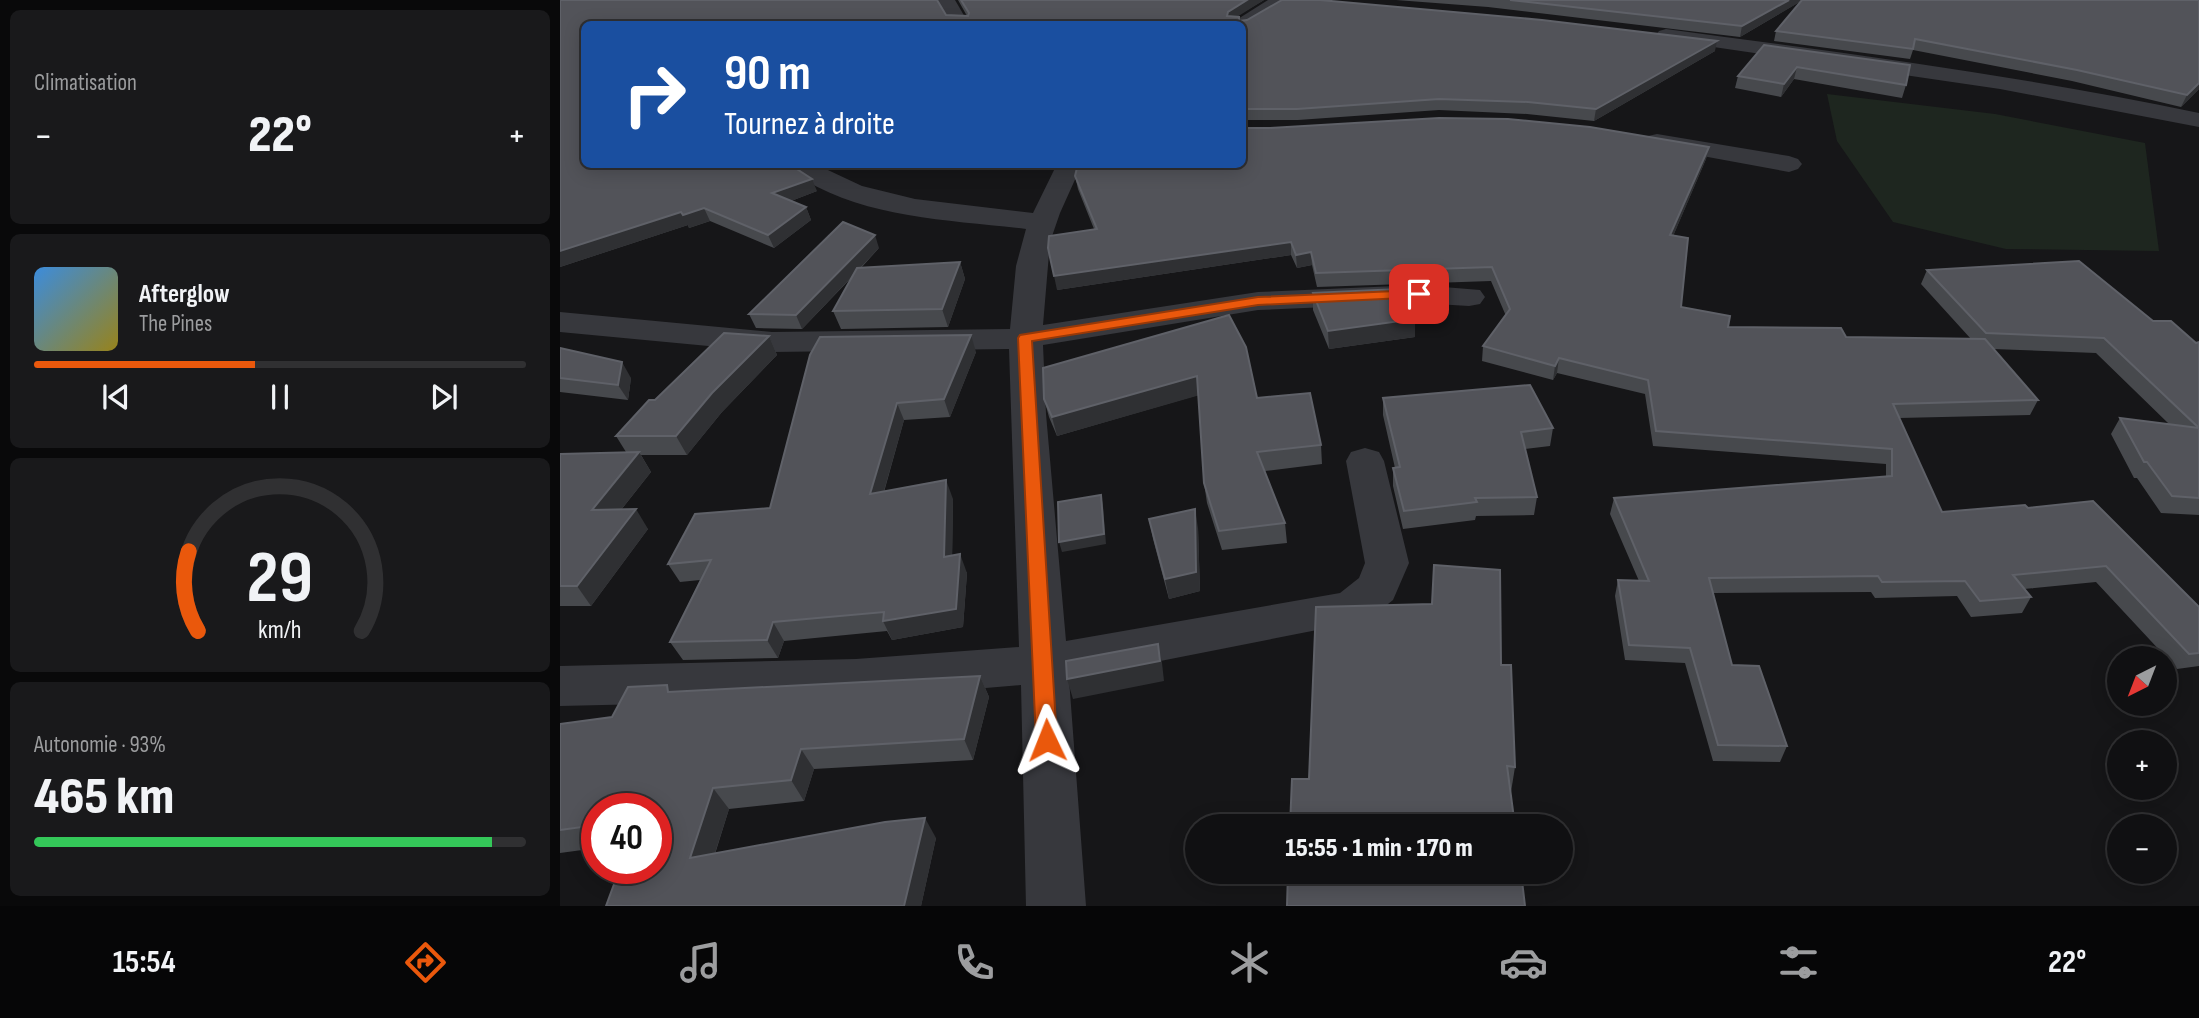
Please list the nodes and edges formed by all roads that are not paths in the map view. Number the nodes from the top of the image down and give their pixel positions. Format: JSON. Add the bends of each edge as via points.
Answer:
{"nodes":[{"id":1,"x":946,"y":0,"type":"edge"},
{"id":2,"x":1281,"y":0,"type":"edge"},
{"id":3,"x":1291,"y":0,"type":"edge"},
{"id":4,"x":1303,"y":1,"type":"edge"},
{"id":5,"x":958,"y":21,"type":"edge"},
{"id":6,"x":1245,"y":21,"type":"edge"},
{"id":7,"x":1651,"y":33,"type":"edge"},
{"id":8,"x":2199,"y":120,"type":"edge"},
{"id":9,"x":1632,"y":137,"type":"edge"},
{"id":10,"x":1789,"y":164,"type":"dead end"},
{"id":11,"x":804,"y":168,"type":"edge"},
{"id":12,"x":1068,"y":168,"type":"edge"},
{"id":13,"x":1042,"y":222,"type":"junction"},
{"id":14,"x":1469,"y":298,"type":"dead end"},
{"id":15,"x":560,"y":322,"type":"edge"},
{"id":16,"x":1025,"y":338,"type":"junction"},
{"id":17,"x":1364,"y":461,"type":"dead end"},
{"id":18,"x":1044,"y":664,"type":"junction"},
{"id":19,"x":560,"y":686,"type":"edge"},
{"id":20,"x":1056,"y":906,"type":"edge"}],
"edges":[{"from":1,"to":5,"type":"street"},
{"from":2,"to":6,"type":"street"},
{"from":3,"to":4,"type":"street"},
{"from":7,"to":8,"type":"street","via":[[1991,80]]},
{"from":9,"to":10,"type":"street"},
{"from":11,"to":13,"type":"street","via":[[847,189],[887,201]]},
{"from":12,"to":13,"type":"street"},
{"from":13,"to":16,"type":"street","via":[[1029,285]]},
{"from":14,"to":16,"type":"street","via":[[1419,294],[1258,301]]},
{"from":15,"to":16,"type":"street","via":[[772,342]]},
{"from":16,"to":18,"type":"street"},
{"from":17,"to":18,"type":"street","via":[[1387,563],[1377,588],[1352,608]]},
{"from":18,"to":19,"type":"street","via":[[856,679]]},
{"from":18,"to":20,"type":"street"}]}
